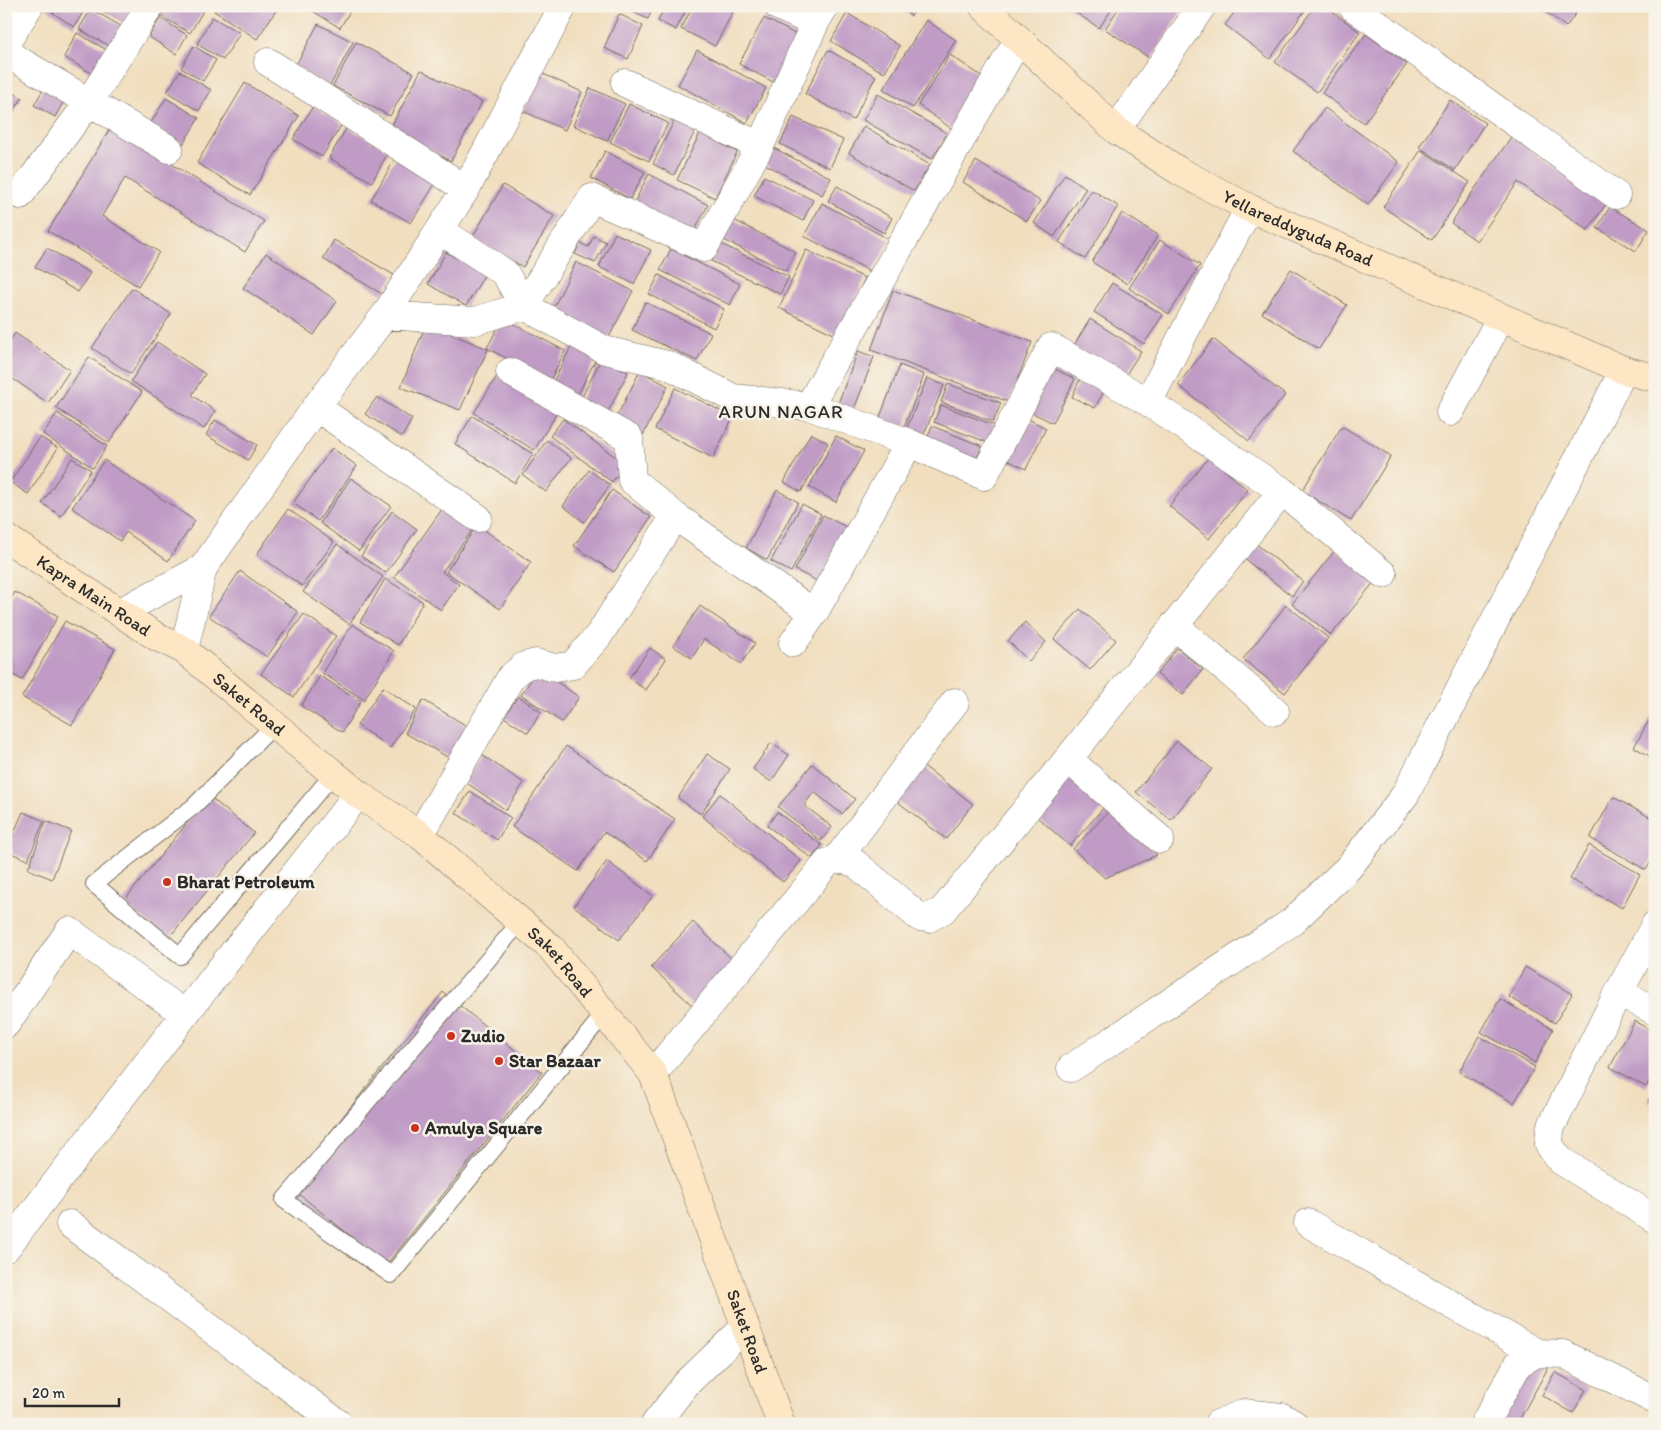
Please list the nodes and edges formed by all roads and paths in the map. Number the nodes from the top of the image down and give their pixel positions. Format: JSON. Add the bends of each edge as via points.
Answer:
{"nodes":[{"id":1,"x":29,"y":6,"type":"edge"},
{"id":2,"x":150,"y":6,"type":"edge"},
{"id":3,"x":563,"y":6,"type":"edge"},
{"id":4,"x":778,"y":6,"type":"edge"},
{"id":5,"x":983,"y":6,"type":"edge"},
{"id":6,"x":1202,"y":6,"type":"edge"},
{"id":7,"x":1352,"y":6,"type":"edge"},
{"id":8,"x":820,"y":14,"type":"edge"},
{"id":9,"x":1018,"y":40,"type":"junction"},
{"id":10,"x":6,"y":42,"type":"edge"},
{"id":11,"x":6,"y":53,"type":"edge"},
{"id":12,"x":268,"y":62,"type":"dead end"},
{"id":13,"x":625,"y":84,"type":"dead end"},
{"id":14,"x":89,"y":102,"type":"junction"},
{"id":15,"x":1116,"y":130,"type":"junction"},
{"id":16,"x":760,"y":146,"type":"junction"},
{"id":17,"x":170,"y":149,"type":"dead end"},
{"id":18,"x":466,"y":189,"type":"junction"},
{"id":19,"x":20,"y":194,"type":"dead end"},
{"id":20,"x":1616,"y":195,"type":"dead end"},
{"id":21,"x":1249,"y":208,"type":"junction"},
{"id":22,"x":440,"y":230,"type":"junction"},
{"id":23,"x":524,"y":306,"type":"junction"},
{"id":24,"x":385,"y":315,"type":"junction"},
{"id":25,"x":1501,"y":317,"type":"junction"},
{"id":26,"x":1624,"y":370,"type":"junction"},
{"id":27,"x":510,"y":372,"type":"dead end"},
{"id":28,"x":1655,"y":378,"type":"edge"},
{"id":29,"x":1148,"y":402,"type":"junction"},
{"id":30,"x":809,"y":406,"type":"junction"},
{"id":31,"x":316,"y":407,"type":"junction"},
{"id":32,"x":1450,"y":412,"type":"dead end"},
{"id":33,"x":909,"y":443,"type":"junction"},
{"id":34,"x":1282,"y":491,"type":"junction"},
{"id":35,"x":675,"y":516,"type":"junction"},
{"id":36,"x":478,"y":518,"type":"dead end"},
{"id":37,"x":9,"y":547,"type":"edge"},
{"id":38,"x":203,"y":568,"type":"junction"},
{"id":39,"x":1383,"y":574,"type":"dead end"},
{"id":40,"x":120,"y":612,"type":"junction"},
{"id":41,"x":814,"y":613,"type":"junction"},
{"id":42,"x":1174,"y":625,"type":"junction"},
{"id":43,"x":157,"y":637,"type":"joint"},
{"id":44,"x":793,"y":643,"type":"dead end"},
{"id":45,"x":184,"y":650,"type":"junction"},
{"id":46,"x":955,"y":702,"type":"dead end"},
{"id":47,"x":1274,"y":711,"type":"dead end"},
{"id":48,"x":275,"y":724,"type":"junction"},
{"id":49,"x":1068,"y":759,"type":"junction"},
{"id":50,"x":334,"y":773,"type":"junction"},
{"id":51,"x":358,"y":794,"type":"junction"},
{"id":52,"x":420,"y":834,"type":"junction"},
{"id":53,"x":1160,"y":839,"type":"dead end"},
{"id":54,"x":837,"y":859,"type":"junction"},
{"id":55,"x":520,"y":922,"type":"junction"},
{"id":56,"x":1655,"y":925,"type":"edge"},
{"id":57,"x":1619,"y":992,"type":"junction"},
{"id":58,"x":1655,"y":1011,"type":"edge"},
{"id":59,"x":185,"y":1014,"type":"junction"},
{"id":60,"x":604,"y":1014,"type":"junction"},
{"id":61,"x":6,"y":1024,"type":"edge"},
{"id":62,"x":1071,"y":1068,"type":"dead end"},
{"id":63,"x":653,"y":1074,"type":"junction"},
{"id":64,"x":1655,"y":1219,"type":"edge"},
{"id":65,"x":1308,"y":1223,"type":"dead end"},
{"id":66,"x":70,"y":1224,"type":"dead end"},
{"id":67,"x":6,"y":1248,"type":"edge"},
{"id":68,"x":745,"y":1327,"type":"junction"},
{"id":69,"x":1537,"y":1353,"type":"junction"},
{"id":70,"x":1655,"y":1400,"type":"edge"},
{"id":71,"x":338,"y":1424,"type":"edge"},
{"id":72,"x":655,"y":1424,"type":"edge"},
{"id":73,"x":781,"y":1424,"type":"edge"},
{"id":74,"x":1218,"y":1424,"type":"edge"},
{"id":75,"x":1294,"y":1424,"type":"edge"},
{"id":76,"x":1484,"y":1424,"type":"edge"}],
"edges":[{"from":1,"to":10,"type":"street"},
{"from":2,"to":14,"type":"street"},
{"from":3,"to":18,"type":"street"},
{"from":4,"to":8,"type":"street"},
{"from":5,"to":9,"type":"street","name":"Yellareddyguda Road"},
{"from":6,"to":15,"type":"street"},
{"from":7,"to":20,"type":"street"},
{"from":8,"to":16,"type":"street"},
{"from":9,"to":15,"type":"street","name":"Yellareddyguda Road"},
{"from":9,"to":30,"type":"street"},
{"from":11,"to":14,"type":"street"},
{"from":12,"to":18,"type":"street"},
{"from":13,"to":16,"type":"street"},
{"from":14,"to":17,"type":"street"},
{"from":14,"to":19,"type":"street"},
{"from":15,"to":21,"type":"street","name":"Yellareddyguda Road","via":[[1179,171]]},
{"from":16,"to":23,"type":"street","via":[[704,248],[592,198]]},
{"from":18,"to":22,"type":"street"},
{"from":21,"to":25,"type":"street","name":"Yellareddyguda Road"},
{"from":21,"to":29,"type":"street"},
{"from":22,"to":23,"type":"street","via":[[505,273]]},
{"from":22,"to":24,"type":"street"},
{"from":23,"to":24,"type":"street","via":[[475,321]]},
{"from":23,"to":30,"type":"street","via":[[605,350],[668,365],[733,398]]},
{"from":24,"to":31,"type":"street"},
{"from":25,"to":26,"type":"street","name":"Yellareddyguda Road"},
{"from":25,"to":32,"type":"street"},
{"from":26,"to":28,"type":"street","name":"Yellareddyguda Road"},
{"from":26,"to":62,"type":"street","via":[[1405,796],[1349,867],[1293,921]]},
{"from":27,"to":35,"type":"street","via":[[629,438],[632,480]]},
{"from":29,"to":33,"type":"street","via":[[1051,347],[984,476]]},
{"from":29,"to":34,"type":"street"},
{"from":30,"to":33,"type":"street"},
{"from":31,"to":36,"type":"street"},
{"from":31,"to":38,"type":"street"},
{"from":33,"to":41,"type":"street"},
{"from":34,"to":39,"type":"street"},
{"from":34,"to":42,"type":"street"},
{"from":35,"to":41,"type":"street"},
{"from":35,"to":52,"type":"street","via":[[599,635],[573,665],[555,668],[536,664],[524,666],[511,677]]},
{"from":37,"to":40,"type":"street","name":"Kapra Main Road"},
{"from":38,"to":40,"type":"street"},
{"from":38,"to":45,"type":"street"},
{"from":40,"to":43,"type":"street","name":"Kapra Main Road"},
{"from":41,"to":44,"type":"street"},
{"from":42,"to":47,"type":"street"},
{"from":42,"to":49,"type":"street"},
{"from":43,"to":45,"type":"street","name":"Saket Road"},
{"from":45,"to":48,"type":"street","name":"Saket Road"},
{"from":46,"to":54,"type":"street"},
{"from":48,"to":50,"type":"street","name":"Saket Road"},
{"from":48,"to":50,"type":"lane","via":[[194,806],[94,884],[180,956]]},
{"from":49,"to":53,"type":"street"},
{"from":49,"to":54,"type":"street","via":[[935,916],[919,917],[856,864]]},
{"from":50,"to":51,"type":"street","name":"Saket Road"},
{"from":51,"to":52,"type":"street","name":"Saket Road"},
{"from":51,"to":59,"type":"street"},
{"from":52,"to":55,"type":"street","name":"Saket Road"},
{"from":54,"to":63,"type":"street","via":[[828,862]]},
{"from":55,"to":60,"type":"street","name":"Saket Road","via":[[550,948]]},
{"from":55,"to":60,"type":"lane","via":[[284,1200],[391,1275]]},
{"from":56,"to":57,"type":"street"},
{"from":57,"to":58,"type":"street"},
{"from":57,"to":64,"type":"street","via":[[1550,1129],[1549,1145],[1560,1160]]},
{"from":59,"to":61,"type":"street","via":[[69,931]]},
{"from":59,"to":67,"type":"street"},
{"from":60,"to":63,"type":"street","name":"Saket Road"},
{"from":63,"to":68,"type":"street","name":"Saket Road"},
{"from":65,"to":69,"type":"street"},
{"from":66,"to":71,"type":"street"},
{"from":68,"to":72,"type":"street","via":[[686,1384]]},
{"from":68,"to":73,"type":"street","name":"Saket Road"},
{"from":69,"to":70,"type":"street","via":[[1563,1354]]},
{"from":69,"to":76,"type":"street","via":[[1519,1363]]},
{"from":74,"to":75,"type":"street","via":[[1244,1413],[1282,1417]]}]}
